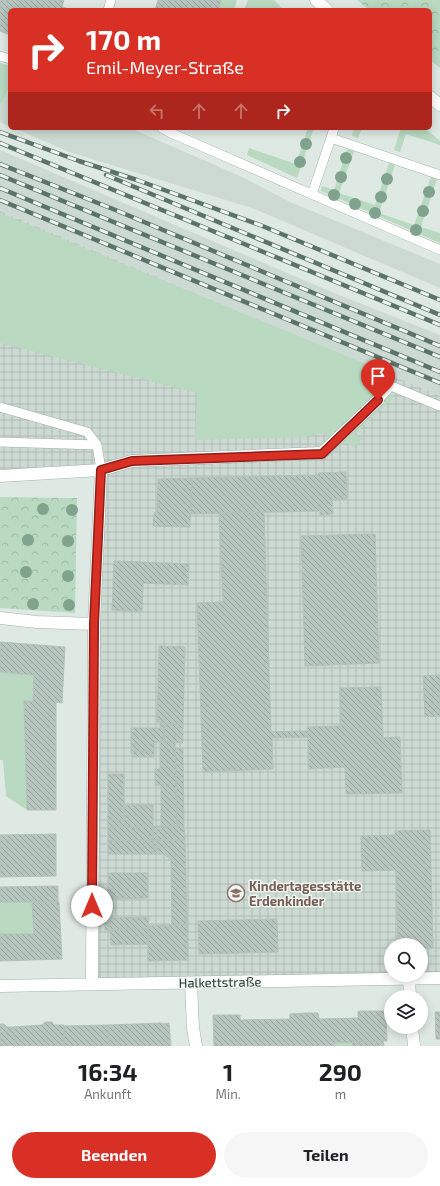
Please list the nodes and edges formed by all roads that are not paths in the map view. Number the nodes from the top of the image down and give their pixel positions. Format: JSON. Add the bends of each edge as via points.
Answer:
{"nodes":[{"id":1,"x":316,"y":0,"type":"edge"},
{"id":2,"x":325,"y":8,"type":"edge"},
{"id":3,"x":432,"y":99,"type":"edge"},
{"id":4,"x":440,"y":105,"type":"edge"},
{"id":5,"x":166,"y":130,"type":"edge"},
{"id":6,"x":333,"y":130,"type":"edge"},
{"id":7,"x":331,"y":138,"type":"junction"},
{"id":8,"x":440,"y":175,"type":"edge"},
{"id":9,"x":312,"y":194,"type":"junction"},
{"id":10,"x":440,"y":250,"type":"edge"},
{"id":11,"x":378,"y":400,"type":"joint"},
{"id":12,"x":440,"y":406,"type":"edge"},
{"id":13,"x":0,"y":407,"type":"edge"},
{"id":14,"x":0,"y":442,"type":"edge"},
{"id":15,"x":97,"y":445,"type":"junction"},
{"id":16,"x":101,"y":470,"type":"junction"},
{"id":17,"x":0,"y":476,"type":"edge"},
{"id":18,"x":0,"y":618,"type":"edge"},
{"id":19,"x":94,"y":624,"type":"junction"},
{"id":20,"x":428,"y":978,"type":"edge"},
{"id":21,"x":440,"y":978,"type":"edge"},
{"id":22,"x":384,"y":979,"type":"edge"},
{"id":23,"x":191,"y":983,"type":"junction"},
{"id":24,"x":92,"y":984,"type":"junction"},
{"id":25,"x":0,"y":986,"type":"edge"},
{"id":26,"x":413,"y":1034,"type":"edge"},
{"id":27,"x":196,"y":1046,"type":"edge"},
{"id":28,"x":414,"y":1046,"type":"edge"}],
"edges":[{"from":1,"to":2,"type":"street"},
{"from":3,"to":4,"type":"street"},
{"from":5,"to":9,"type":"lane"},
{"from":6,"to":7,"type":"lane"},
{"from":7,"to":8,"type":"lane"},
{"from":7,"to":9,"type":"lane"},
{"from":9,"to":10,"type":"lane"},
{"from":11,"to":12,"type":"lane","via":[[392,386]]},
{"from":11,"to":16,"type":"street","via":[[322,454],[132,461]]},
{"from":13,"to":15,"type":"lane","via":[[87,432]]},
{"from":14,"to":15,"type":"lane"},
{"from":15,"to":16,"type":"lane"},
{"from":16,"to":17,"type":"street"},
{"from":16,"to":19,"type":"street"},
{"from":18,"to":19,"type":"street"},
{"from":19,"to":24,"type":"street"},
{"from":20,"to":21,"type":"street","name":"Halkettstraße"},
{"from":22,"to":23,"type":"street","name":"Halkettstraße"},
{"from":23,"to":24,"type":"street","name":"Halkettstraße"},
{"from":23,"to":27,"type":"street"},
{"from":24,"to":25,"type":"street","name":"Halkettstraße"},
{"from":26,"to":28,"type":"street"}]}
